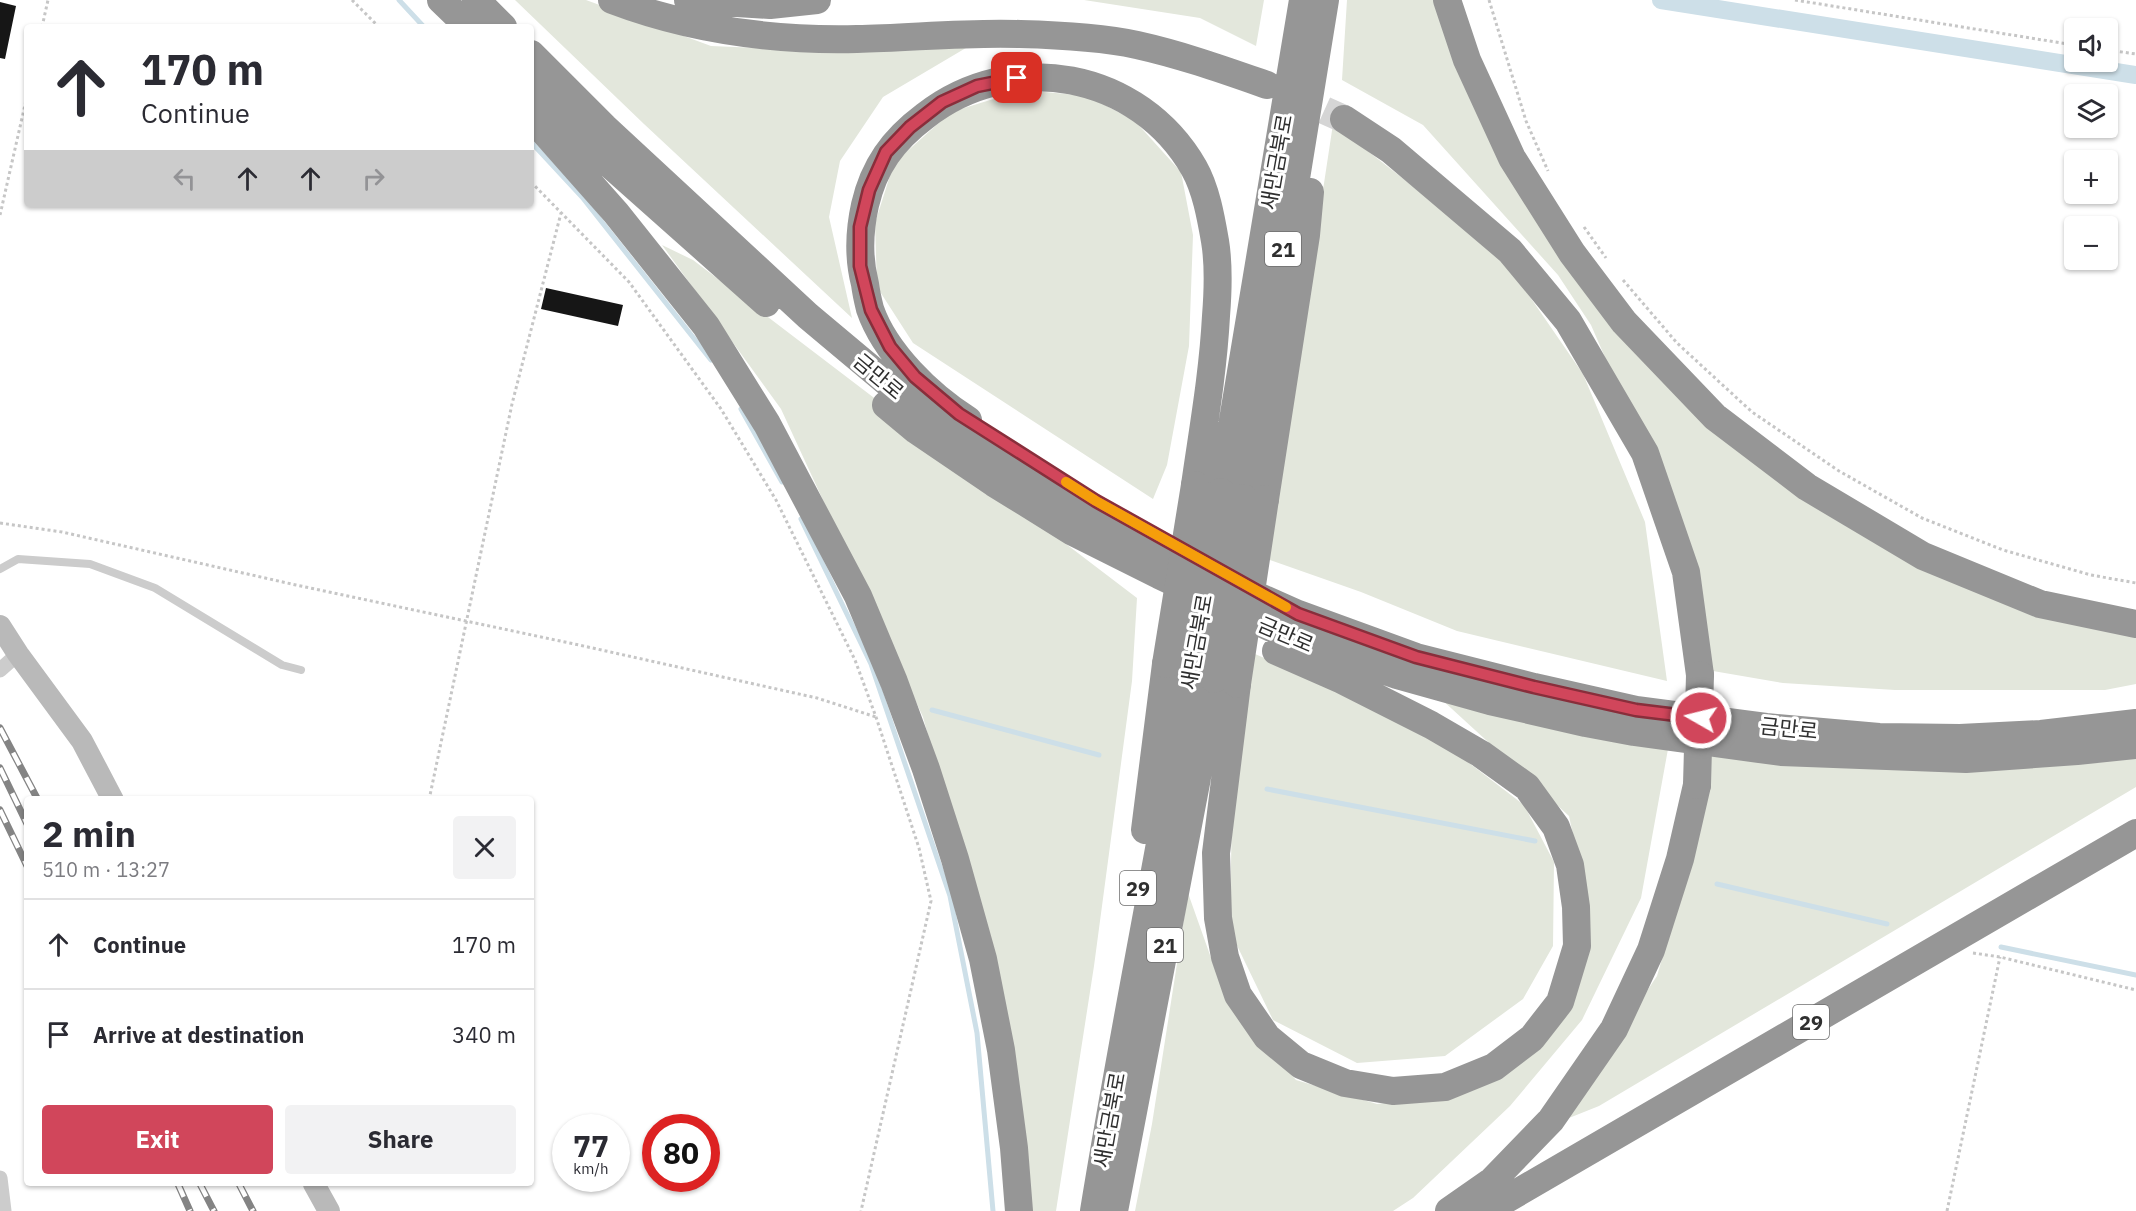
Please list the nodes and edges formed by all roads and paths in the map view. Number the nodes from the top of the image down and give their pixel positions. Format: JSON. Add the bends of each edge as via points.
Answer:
{"nodes":[{"id":1,"x":48,"y":0,"type":"edge"},
{"id":2,"x":352,"y":0,"type":"edge"},
{"id":3,"x":430,"y":0,"type":"edge"},
{"id":4,"x":441,"y":0,"type":"edge"},
{"id":5,"x":476,"y":0,"type":"edge"},
{"id":6,"x":612,"y":0,"type":"edge"},
{"id":7,"x":688,"y":0,"type":"edge"},
{"id":8,"x":817,"y":0,"type":"edge"},
{"id":9,"x":1303,"y":0,"type":"edge"},
{"id":10,"x":1326,"y":0,"type":"edge"},
{"id":11,"x":1447,"y":0,"type":"edge"},
{"id":12,"x":1489,"y":0,"type":"edge"},
{"id":13,"x":1795,"y":0,"type":"edge"},
{"id":14,"x":43,"y":24,"type":"edge"},
{"id":15,"x":376,"y":24,"type":"edge"},
{"id":16,"x":447,"y":24,"type":"edge"},
{"id":17,"x":466,"y":24,"type":"edge"},
{"id":18,"x":500,"y":24,"type":"edge"},
{"id":19,"x":2064,"y":43,"type":"edge"},
{"id":20,"x":2118,"y":51,"type":"edge"},
{"id":21,"x":2136,"y":54,"type":"edge"},
{"id":22,"x":534,"y":57,"type":"edge"},
{"id":23,"x":1267,"y":85,"type":"tunnel mouth"},
{"id":24,"x":534,"y":91,"type":"edge"},
{"id":25,"x":24,"y":109,"type":"edge"},
{"id":26,"x":1344,"y":119,"type":"tunnel mouth"},
{"id":27,"x":534,"y":120,"type":"edge"},
{"id":28,"x":1550,"y":175,"type":"dead end"},
{"id":29,"x":534,"y":185,"type":"edge"},
{"id":30,"x":561,"y":213,"type":"junction"},
{"id":31,"x":0,"y":216,"type":"edge"},
{"id":32,"x":1580,"y":222,"type":"dead end"},
{"id":33,"x":1612,"y":267,"type":"dead end"},
{"id":34,"x":1619,"y":276,"type":"dead end"},
{"id":35,"x":994,"y":483,"type":"junction"},
{"id":36,"x":1231,"y":493,"type":"junction"},
{"id":37,"x":0,"y":522,"type":"edge"},
{"id":38,"x":0,"y":569,"type":"edge"},
{"id":39,"x":2136,"y":584,"type":"edge"},
{"id":40,"x":1298,"y":614,"type":"junction"},
{"id":41,"x":467,"y":621,"type":"junction"},
{"id":42,"x":2136,"y":624,"type":"edge"},
{"id":43,"x":0,"y":626,"type":"edge"},
{"id":44,"x":18,"y":654,"type":"junction"},
{"id":45,"x":0,"y":670,"type":"edge"},
{"id":46,"x":301,"y":670,"type":"dead end"},
{"id":47,"x":1202,"y":675,"type":"junction"},
{"id":48,"x":876,"y":717,"type":"junction"},
{"id":49,"x":2136,"y":723,"type":"edge"},
{"id":50,"x":2136,"y":745,"type":"edge"},
{"id":51,"x":111,"y":796,"type":"edge"},
{"id":52,"x":430,"y":796,"type":"edge"},
{"id":53,"x":2136,"y":833,"type":"edge"},
{"id":54,"x":1972,"y":953,"type":"dead end"},
{"id":55,"x":2000,"y":957,"type":"junction"},
{"id":56,"x":2136,"y":990,"type":"edge"},
{"id":57,"x":0,"y":1178,"type":"edge"},
{"id":58,"x":315,"y":1186,"type":"edge"},
{"id":59,"x":4,"y":1211,"type":"edge"},
{"id":60,"x":329,"y":1211,"type":"edge"},
{"id":61,"x":861,"y":1211,"type":"edge"},
{"id":62,"x":1019,"y":1211,"type":"edge"},
{"id":63,"x":1094,"y":1211,"type":"edge"},
{"id":64,"x":1114,"y":1211,"type":"edge"},
{"id":65,"x":1449,"y":1211,"type":"edge"},
{"id":66,"x":1486,"y":1211,"type":"edge"},
{"id":67,"x":1947,"y":1211,"type":"edge"}],
"edges":[{"from":1,"to":14,"type":"path"},
{"from":2,"to":15,"type":"path"},
{"from":3,"to":16,"type":"highway"},
{"from":4,"to":17,"type":"highway"},
{"from":5,"to":18,"type":"highway"},
{"from":6,"to":23,"type":"highway","via":[[652,15],[729,32],[856,39],[1021,34],[1112,42],[1203,63]]},
{"from":7,"to":8,"type":"highway","via":[[770,5]]},
{"from":9,"to":36,"type":"highway","name":"새만금북로","number":"21"},
{"from":10,"to":36,"type":"highway","name":"새만금북로","number":"21"},
{"from":11,"to":42,"type":"highway","via":[[1467,60],[1512,158],[1572,253],[1624,322],[1714,417],[1807,487],[1923,556],[2040,604]]},
{"from":12,"to":28,"type":"path","via":[[1526,121]]},
{"from":13,"to":19,"type":"path"},
{"from":20,"to":21,"type":"path"},
{"from":22,"to":40,"type":"highway","name":"금만로","via":[[612,135],[808,316],[913,404],[1041,490],[1140,543]]},
{"from":24,"to":35,"type":"highway","name":"금만로","via":[[604,159],[826,356],[916,430]]},
{"from":25,"to":31,"type":"path"},
{"from":26,"to":65,"type":"highway","bridge":true,"via":[[1391,150],[1510,251],[1568,321],[1645,453],[1686,572],[1700,675],[1697,784],[1680,859],[1651,950],[1614,1029],[1551,1120],[1492,1181]]},
{"from":27,"to":62,"type":"highway","via":[[616,213],[706,326],[767,424],[858,596],[926,769],[983,959],[1001,1050]]},
{"from":29,"to":30,"type":"path"},
{"from":30,"to":41,"type":"path","via":[[512,404]]},
{"from":30,"to":48,"type":"path","via":[[629,282],[721,409],[776,500],[855,660]]},
{"from":32,"to":33,"type":"path"},
{"from":34,"to":39,"type":"path","via":[[1677,343],[1752,412],[1839,471],[1922,518],[2003,550]]},
{"from":35,"to":47,"type":"highway","via":[[1156,591],[1431,725],[1527,787],[1556,827],[1570,865],[1577,946],[1560,1002],[1532,1038],[1494,1067],[1445,1088],[1393,1091],[1345,1083],[1302,1065],[1267,1037],[1238,995],[1225,957],[1218,918]]},
{"from":35,"to":50,"type":"highway","name":"금만로","via":[[1073,532],[1301,642],[1397,675],[1512,707],[1634,732],[1781,752],[1966,759]]},
{"from":36,"to":40,"type":"highway","via":[[1214,354],[1218,286],[1215,241],[1206,199],[1195,170],[1179,146],[1155,120],[1122,97],[1053,77],[1017,78],[977,86],[942,102],[910,127],[886,152],[869,190],[860,227],[860,266],[871,310],[890,347],[915,377],[959,414],[1096,501]]},
{"from":36,"to":47,"type":"highway","name":"새만금북로","number":"21","bridge":true},
{"from":36,"to":47,"type":"highway","bridge":true},
{"from":37,"to":41,"type":"path","via":[[62,532]]},
{"from":38,"to":46,"type":"lane","via":[[18,560],[90,564],[155,588],[282,665]]},
{"from":40,"to":49,"type":"highway","name":"금만로","via":[[1416,657],[1636,710],[1879,737],[2041,734]]},
{"from":41,"to":48,"type":"path","via":[[817,698]]},
{"from":41,"to":52,"type":"path"},
{"from":43,"to":44,"type":"street"},
{"from":44,"to":45,"type":"street"},
{"from":44,"to":51,"type":"street","via":[[82,741]]},
{"from":47,"to":63,"type":"highway","name":"새만금북로","number":"21","via":[[1168,806]]},
{"from":47,"to":64,"type":"highway","name":"새만금북로","number":"21","via":[[1194,795]]},
{"from":48,"to":61,"type":"path","via":[[919,848],[931,901]]},
{"from":53,"to":66,"type":"highway","number":"29"},
{"from":54,"to":55,"type":"path"},
{"from":55,"to":56,"type":"path"},
{"from":55,"to":67,"type":"path"},
{"from":57,"to":59,"type":"street"},
{"from":58,"to":60,"type":"street"}]}
